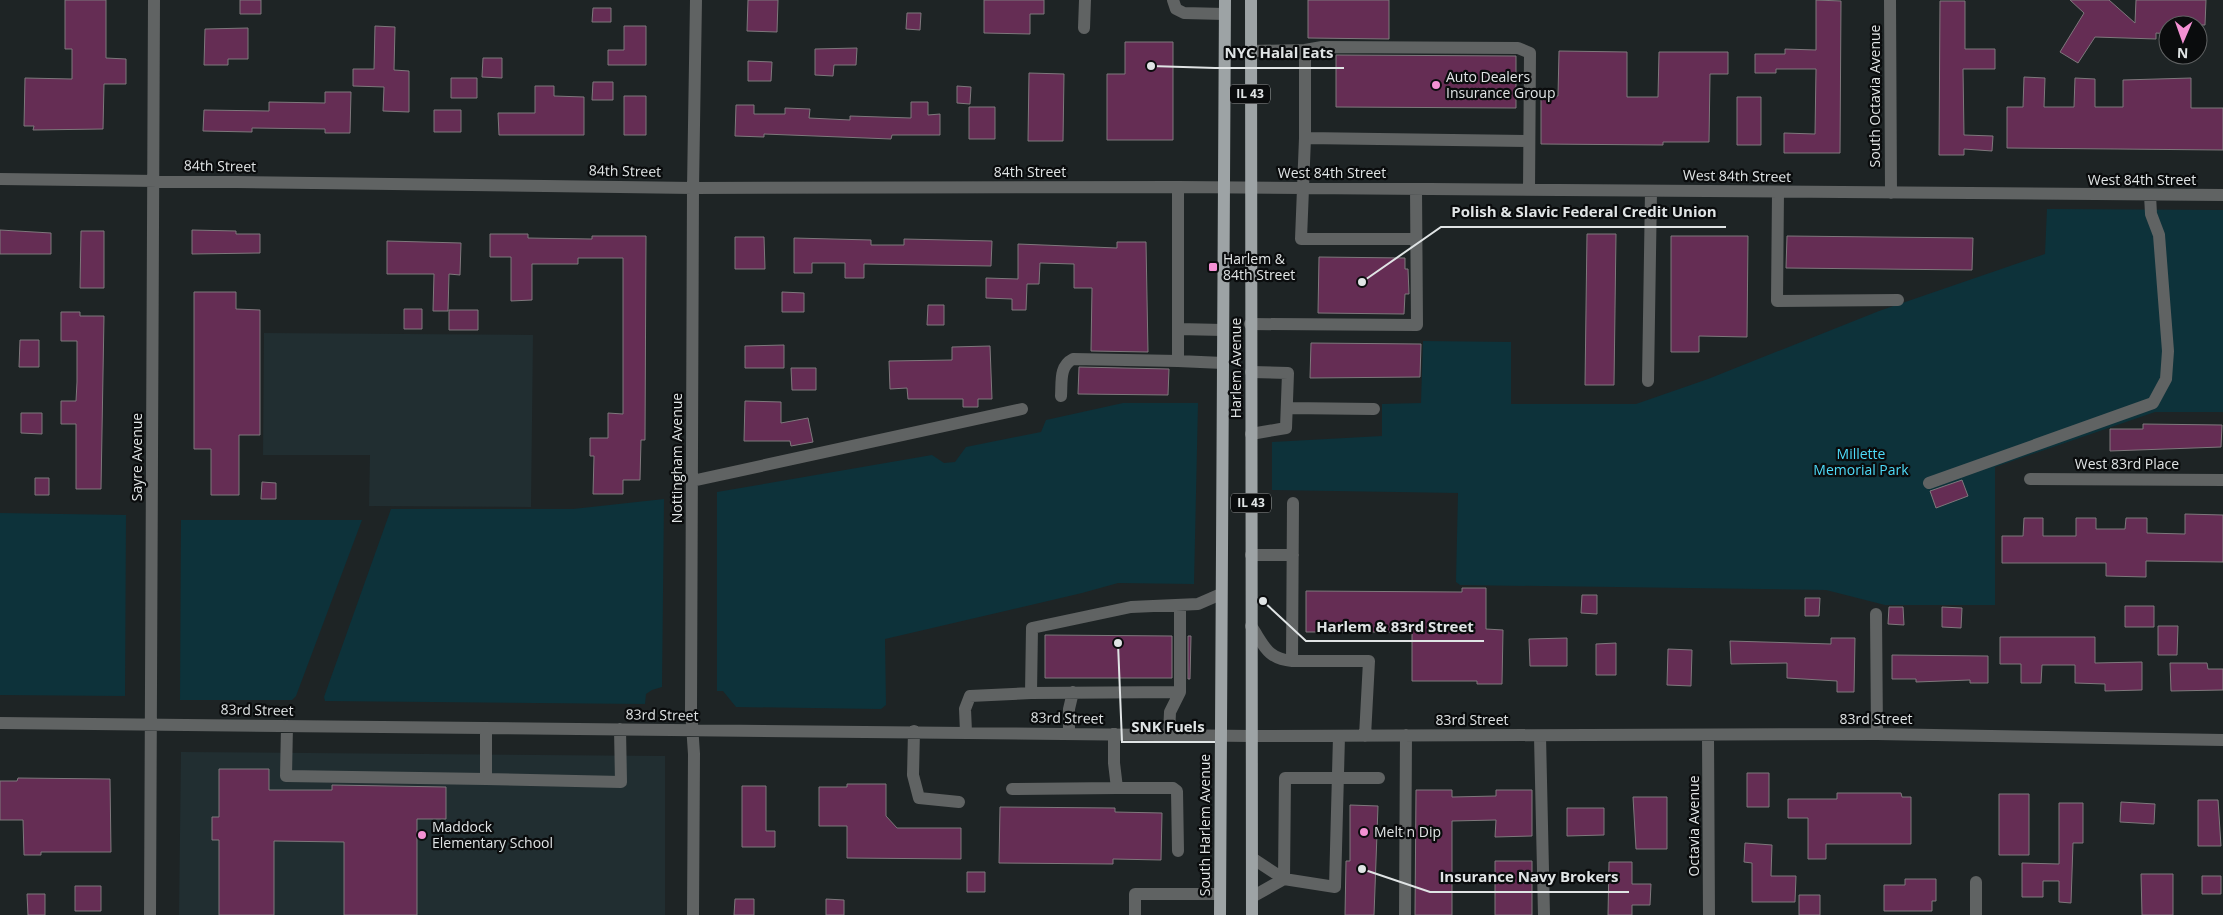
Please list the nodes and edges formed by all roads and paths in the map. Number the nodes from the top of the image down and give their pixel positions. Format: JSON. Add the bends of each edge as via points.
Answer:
{"nodes":[{"id":1,"x":154,"y":0,"type":"edge"},
{"id":2,"x":696,"y":0,"type":"edge"},
{"id":3,"x":1085,"y":0,"type":"edge"},
{"id":4,"x":1173,"y":0,"type":"edge"},
{"id":5,"x":1225,"y":0,"type":"edge"},
{"id":6,"x":1251,"y":0,"type":"edge"},
{"id":7,"x":1890,"y":0,"type":"edge"},
{"id":8,"x":1224,"y":14,"type":"junction"},
{"id":9,"x":1084,"y":28,"type":"dead end"},
{"id":10,"x":1305,"y":50,"type":"junction"},
{"id":11,"x":1250,"y":51,"type":"junction"},
{"id":12,"x":1305,"y":138,"type":"junction"},
{"id":13,"x":1529,"y":141,"type":"junction"},
{"id":14,"x":0,"y":179,"type":"edge"},
{"id":15,"x":153,"y":180,"type":"junction"},
{"id":16,"x":1178,"y":187,"type":"junction"},
{"id":17,"x":1224,"y":187,"type":"junction"},
{"id":18,"x":693,"y":188,"type":"junction"},
{"id":19,"x":1250,"y":188,"type":"junction"},
{"id":20,"x":1304,"y":188,"type":"junction"},
{"id":21,"x":1416,"y":189,"type":"junction"},
{"id":22,"x":1529,"y":190,"type":"junction"},
{"id":23,"x":1651,"y":191,"type":"junction"},
{"id":24,"x":1778,"y":192,"type":"junction"},
{"id":25,"x":1890,"y":193,"type":"junction"},
{"id":26,"x":2150,"y":195,"type":"junction"},
{"id":27,"x":2223,"y":195,"type":"edge"},
{"id":28,"x":1416,"y":239,"type":"junction"},
{"id":29,"x":1898,"y":300,"type":"dead end"},
{"id":30,"x":1250,"y":324,"type":"junction"},
{"id":31,"x":1178,"y":330,"type":"junction"},
{"id":32,"x":1223,"y":330,"type":"junction"},
{"id":33,"x":1178,"y":361,"type":"junction"},
{"id":34,"x":1223,"y":363,"type":"junction"},
{"id":35,"x":1250,"y":372,"type":"junction"},
{"id":36,"x":1648,"y":381,"type":"dead end"},
{"id":37,"x":1061,"y":396,"type":"dead end"},
{"id":38,"x":1287,"y":408,"type":"junction"},
{"id":39,"x":1022,"y":409,"type":"dead end"},
{"id":40,"x":1374,"y":409,"type":"dead end"},
{"id":41,"x":1251,"y":434,"type":"junction"},
{"id":42,"x":2030,"y":479,"type":"dead end"},
{"id":43,"x":2223,"y":480,"type":"edge"},
{"id":44,"x":692,"y":482,"type":"junction"},
{"id":45,"x":1928,"y":483,"type":"dead end"},
{"id":46,"x":1294,"y":503,"type":"dead end"},
{"id":47,"x":1251,"y":555,"type":"junction"},
{"id":48,"x":1293,"y":555,"type":"junction"},
{"id":49,"x":1221,"y":594,"type":"junction"},
{"id":50,"x":1180,"y":605,"type":"junction"},
{"id":51,"x":1876,"y":614,"type":"dead end"},
{"id":52,"x":1251,"y":626,"type":"junction"},
{"id":53,"x":1292,"y":661,"type":"junction"},
{"id":54,"x":1073,"y":692,"type":"junction"},
{"id":55,"x":1180,"y":692,"type":"junction"},
{"id":56,"x":1031,"y":693,"type":"junction"},
{"id":57,"x":0,"y":723,"type":"edge"},
{"id":58,"x":152,"y":724,"type":"junction"},
{"id":59,"x":287,"y":726,"type":"junction"},
{"id":60,"x":486,"y":728,"type":"junction"},
{"id":61,"x":620,"y":729,"type":"junction"},
{"id":62,"x":691,"y":730,"type":"junction"},
{"id":63,"x":914,"y":731,"type":"junction"},
{"id":64,"x":966,"y":732,"type":"junction"},
{"id":65,"x":1069,"y":733,"type":"junction"},
{"id":66,"x":1114,"y":734,"type":"junction"},
{"id":67,"x":1877,"y":734,"type":"junction"},
{"id":68,"x":1169,"y":735,"type":"junction"},
{"id":69,"x":1406,"y":735,"type":"junction"},
{"id":70,"x":1220,"y":736,"type":"junction"},
{"id":71,"x":1251,"y":736,"type":"junction"},
{"id":72,"x":1339,"y":736,"type":"junction"},
{"id":73,"x":1365,"y":736,"type":"junction"},
{"id":74,"x":1540,"y":736,"type":"junction"},
{"id":75,"x":1708,"y":736,"type":"junction"},
{"id":76,"x":2223,"y":740,"type":"edge"},
{"id":77,"x":1338,"y":778,"type":"junction"},
{"id":78,"x":1379,"y":778,"type":"dead end"},
{"id":79,"x":486,"y":779,"type":"junction"},
{"id":80,"x":1117,"y":788,"type":"junction"},
{"id":81,"x":1012,"y":789,"type":"dead end"},
{"id":82,"x":959,"y":802,"type":"dead end"},
{"id":83,"x":1178,"y":851,"type":"dead end"},
{"id":84,"x":1252,"y":858,"type":"junction"},
{"id":85,"x":1284,"y":879,"type":"junction"},
{"id":86,"x":1976,"y":882,"type":"dead end"},
{"id":87,"x":1220,"y":894,"type":"junction"},
{"id":88,"x":1252,"y":897,"type":"junction"},
{"id":89,"x":150,"y":915,"type":"edge"},
{"id":90,"x":693,"y":915,"type":"edge"},
{"id":91,"x":1135,"y":915,"type":"edge"},
{"id":92,"x":1220,"y":915,"type":"edge"},
{"id":93,"x":1252,"y":915,"type":"edge"},
{"id":94,"x":1405,"y":915,"type":"edge"},
{"id":95,"x":1544,"y":915,"type":"edge"},
{"id":96,"x":1709,"y":915,"type":"edge"},
{"id":97,"x":1976,"y":915,"type":"edge"}],
"edges":[{"from":1,"to":15,"type":"street","name":"Sayre Avenue"},
{"from":2,"to":18,"type":"street","name":"Nottingham Avenue"},
{"from":3,"to":9,"type":"street"},
{"from":4,"to":8,"type":"street","via":[[1176,9],[1184,13]]},
{"from":5,"to":8,"type":"main road","name":"Harlem Avenue","number":"IL 43"},
{"from":6,"to":11,"type":"main road","name":"Harlem Avenue","number":"IL 43"},
{"from":7,"to":25,"type":"street","name":"South Octavia Avenue"},
{"from":8,"to":17,"type":"main road","name":"Harlem Avenue","number":"IL 43"},
{"from":10,"to":11,"type":"street"},
{"from":10,"to":12,"type":"street"},
{"from":10,"to":13,"type":"street","via":[[1322,47],[1518,48],[1530,54]]},
{"from":11,"to":19,"type":"main road","name":"Harlem Avenue","number":"IL 43"},
{"from":12,"to":13,"type":"street"},
{"from":12,"to":20,"type":"street"},
{"from":13,"to":22,"type":"street"},
{"from":14,"to":15,"type":"street","name":"84th Street"},
{"from":15,"to":18,"type":"street","name":"84th Street"},
{"from":15,"to":58,"type":"street","name":"Sayre Avenue"},
{"from":16,"to":17,"type":"street","name":"84th Street"},
{"from":16,"to":18,"type":"street","name":"84th Street"},
{"from":16,"to":31,"type":"street"},
{"from":17,"to":19,"type":"street","name":"84th Street"},
{"from":17,"to":32,"type":"main road","name":"Harlem Avenue","number":"IL 43"},
{"from":18,"to":44,"type":"street","name":"Nottingham Avenue"},
{"from":19,"to":20,"type":"street","name":"West 84th Street"},
{"from":19,"to":30,"type":"main road","name":"Harlem Avenue","number":"IL 43"},
{"from":20,"to":21,"type":"street","name":"West 84th Street"},
{"from":20,"to":28,"type":"street","via":[[1301,239]]},
{"from":21,"to":22,"type":"street","name":"West 84th Street"},
{"from":21,"to":28,"type":"street"},
{"from":22,"to":23,"type":"street","name":"West 84th Street"},
{"from":23,"to":24,"type":"street","name":"West 84th Street"},
{"from":23,"to":36,"type":"street"},
{"from":24,"to":25,"type":"street","name":"West 84th Street"},
{"from":24,"to":29,"type":"street","via":[[1777,301]]},
{"from":25,"to":26,"type":"street","name":"West 84th Street"},
{"from":26,"to":27,"type":"street","name":"West 84th Street"},
{"from":26,"to":45,"type":"street","via":[[2151,214],[2159,235],[2168,351],[2166,379],[2153,403]]},
{"from":28,"to":30,"type":"street","via":[[1417,325]]},
{"from":30,"to":35,"type":"main road","name":"Harlem Avenue","number":"IL 43"},
{"from":31,"to":32,"type":"street"},
{"from":31,"to":33,"type":"street"},
{"from":32,"to":34,"type":"main road","name":"Harlem Avenue","number":"IL 43"},
{"from":33,"to":34,"type":"street"},
{"from":33,"to":37,"type":"street","via":[[1073,358],[1063,368]]},
{"from":34,"to":49,"type":"main road","name":"Harlem Avenue","number":"IL 43"},
{"from":35,"to":38,"type":"street","via":[[1288,373]]},
{"from":35,"to":41,"type":"main road","name":"Harlem Avenue","number":"IL 43"},
{"from":38,"to":40,"type":"street"},
{"from":38,"to":41,"type":"street","via":[[1286,428]]},
{"from":39,"to":44,"type":"street"},
{"from":41,"to":47,"type":"main road","name":"Harlem Avenue","number":"IL 43"},
{"from":42,"to":43,"type":"street","name":"West 83rd Place"},
{"from":44,"to":62,"type":"street","name":"Nottingham Avenue"},
{"from":46,"to":48,"type":"street"},
{"from":47,"to":48,"type":"street"},
{"from":47,"to":52,"type":"main road","name":"Harlem Avenue","number":"IL 43"},
{"from":48,"to":53,"type":"street"},
{"from":49,"to":50,"type":"street","via":[[1198,604]]},
{"from":49,"to":70,"type":"main road","name":"Harlem Avenue","number":"IL 43"},
{"from":50,"to":55,"type":"street"},
{"from":50,"to":56,"type":"street","via":[[1131,607],[1032,628]]},
{"from":51,"to":67,"type":"street"},
{"from":52,"to":53,"type":"street","via":[[1268,653],[1281,660]]},
{"from":52,"to":71,"type":"main road","name":"Harlem Avenue","number":"IL 43"},
{"from":53,"to":73,"type":"street","via":[[1369,661]]},
{"from":54,"to":55,"type":"street"},
{"from":54,"to":56,"type":"street"},
{"from":54,"to":65,"type":"street"},
{"from":55,"to":68,"type":"street","via":[[1170,712]]},
{"from":56,"to":64,"type":"street","via":[[970,696],[965,709]]},
{"from":57,"to":58,"type":"street","name":"83rd Street"},
{"from":58,"to":59,"type":"street","name":"83rd Street"},
{"from":58,"to":89,"type":"street","name":"Sayre Avenue"},
{"from":59,"to":60,"type":"street","name":"83rd Street"},
{"from":59,"to":79,"type":"street","via":[[286,776]]},
{"from":60,"to":61,"type":"street","name":"83rd Street"},
{"from":60,"to":79,"type":"street"},
{"from":61,"to":62,"type":"street","name":"83rd Street"},
{"from":61,"to":79,"type":"street","via":[[621,782]]},
{"from":62,"to":63,"type":"street","name":"83rd Street"},
{"from":62,"to":90,"type":"street","name":"Nottingham Avenue","via":[[694,754]]},
{"from":63,"to":64,"type":"street","name":"83rd Street"},
{"from":63,"to":82,"type":"street","via":[[913,775],[920,798]]},
{"from":64,"to":65,"type":"street","name":"83rd Street"},
{"from":65,"to":66,"type":"street","name":"83rd Street"},
{"from":66,"to":68,"type":"street","name":"83rd Street"},
{"from":66,"to":80,"type":"street"},
{"from":67,"to":75,"type":"street","name":"83rd Street"},
{"from":67,"to":76,"type":"street","name":"83rd Street"},
{"from":68,"to":70,"type":"street","name":"83rd Street"},
{"from":69,"to":73,"type":"street","name":"83rd Street"},
{"from":69,"to":74,"type":"street","name":"83rd Street"},
{"from":69,"to":94,"type":"street"},
{"from":70,"to":71,"type":"street","name":"83rd Street"},
{"from":70,"to":87,"type":"main road","name":"South Harlem Avenue","number":"IL 43"},
{"from":71,"to":72,"type":"street","name":"83rd Street"},
{"from":71,"to":84,"type":"main road","number":"IL 43"},
{"from":72,"to":73,"type":"street","name":"83rd Street"},
{"from":72,"to":77,"type":"street"},
{"from":74,"to":75,"type":"street","name":"83rd Street"},
{"from":74,"to":95,"type":"street"},
{"from":75,"to":96,"type":"street","name":"Octavia Avenue"},
{"from":77,"to":78,"type":"street"},
{"from":77,"to":85,"type":"street","via":[[1284,778]]},
{"from":77,"to":85,"type":"street","via":[[1335,886]]},
{"from":80,"to":81,"type":"street"},
{"from":80,"to":83,"type":"street","via":[[1173,788],[1177,791]]},
{"from":84,"to":85,"type":"street"},
{"from":84,"to":88,"type":"main road","number":"IL 43"},
{"from":85,"to":88,"type":"street"},
{"from":86,"to":97,"type":"street"},
{"from":87,"to":91,"type":"street","via":[[1135,894]]},
{"from":87,"to":92,"type":"main road","name":"South Harlem Avenue","number":"IL 43"},
{"from":88,"to":93,"type":"main road","number":"IL 43"}]}
